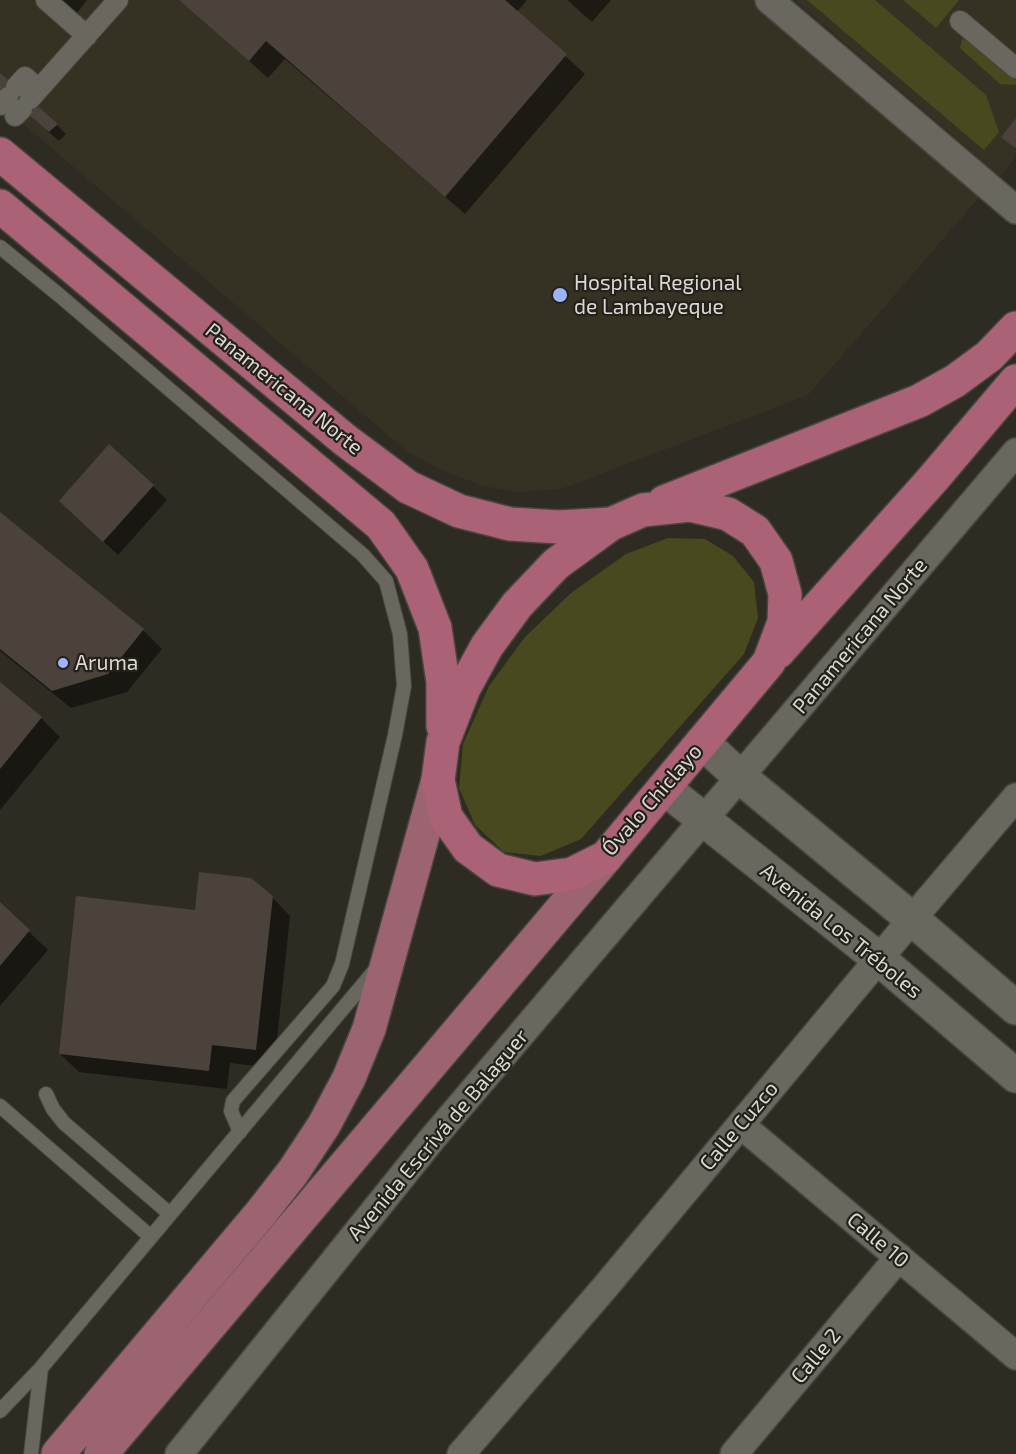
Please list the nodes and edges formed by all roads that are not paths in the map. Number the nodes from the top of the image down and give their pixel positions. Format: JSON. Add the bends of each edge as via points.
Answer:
{"nodes":[{"id":1,"x":45,"y":0,"type":"edge"},
{"id":2,"x":118,"y":0,"type":"edge"},
{"id":3,"x":769,"y":0,"type":"edge"},
{"id":4,"x":960,"y":21,"type":"dead end"},
{"id":5,"x":87,"y":36,"type":"junction"},
{"id":6,"x":1016,"y":68,"type":"edge"},
{"id":7,"x":19,"y":100,"type":"edge"},
{"id":8,"x":0,"y":154,"type":"edge"},
{"id":9,"x":0,"y":206,"type":"edge"},
{"id":10,"x":1016,"y":210,"type":"edge"},
{"id":11,"x":0,"y":248,"type":"edge"},
{"id":12,"x":69,"y":284,"type":"junction"},
{"id":13,"x":1016,"y":327,"type":"edge"},
{"id":14,"x":1016,"y":381,"type":"edge"},
{"id":15,"x":1016,"y":452,"type":"edge"},
{"id":16,"x":643,"y":510,"type":"junction"},
{"id":17,"x":611,"y":524,"type":"junction"},
{"id":18,"x":399,"y":575,"type":"junction"},
{"id":19,"x":769,"y":662,"type":"junction"},
{"id":20,"x":443,"y":742,"type":"junction"},
{"id":21,"x":702,"y":742,"type":"junction"},
{"id":22,"x":740,"y":777,"type":"junction"},
{"id":23,"x":438,"y":780,"type":"junction"},
{"id":24,"x":664,"y":788,"type":"junction"},
{"id":25,"x":1016,"y":797,"type":"edge"},
{"id":26,"x":703,"y":821,"type":"junction"},
{"id":27,"x":606,"y":857,"type":"junction"},
{"id":28,"x":912,"y":919,"type":"junction"},
{"id":29,"x":390,"y":952,"type":"junction"},
{"id":30,"x":879,"y":959,"type":"junction"},
{"id":31,"x":333,"y":986,"type":"junction"},
{"id":32,"x":349,"y":1001,"type":"junction"},
{"id":33,"x":1016,"y":1008,"type":"edge"},
{"id":34,"x":1016,"y":1076,"type":"edge"},
{"id":35,"x":46,"y":1094,"type":"dead end"},
{"id":36,"x":0,"y":1106,"type":"edge"},
{"id":37,"x":741,"y":1125,"type":"junction"},
{"id":38,"x":240,"y":1132,"type":"junction"},
{"id":39,"x":171,"y":1214,"type":"junction"},
{"id":40,"x":152,"y":1237,"type":"junction"},
{"id":41,"x":899,"y":1257,"type":"junction"},
{"id":42,"x":1016,"y":1356,"type":"edge"},
{"id":43,"x":40,"y":1368,"type":"junction"},
{"id":44,"x":0,"y":1411,"type":"edge"},
{"id":45,"x":31,"y":1454,"type":"edge"},
{"id":46,"x":58,"y":1454,"type":"edge"},
{"id":47,"x":102,"y":1454,"type":"edge"},
{"id":48,"x":179,"y":1454,"type":"edge"},
{"id":49,"x":461,"y":1454,"type":"edge"},
{"id":50,"x":734,"y":1454,"type":"edge"}],
"edges":[{"from":1,"to":5,"type":"street"},
{"from":2,"to":5,"type":"street"},
{"from":3,"to":10,"type":"street"},
{"from":4,"to":6,"type":"street"},
{"from":5,"to":7,"type":"street"},
{"from":8,"to":17,"type":"highway","name":"Panamericana Norte","via":[[345,441],[408,487],[459,511],[510,524]]},
{"from":9,"to":12,"type":"highway","name":"Panamericana Norte"},
{"from":11,"to":12,"type":"lane"},
{"from":12,"to":18,"type":"highway","name":"Panamericana Norte","via":[[381,525]]},
{"from":13,"to":16,"type":"highway","via":[[988,356],[919,401]]},
{"from":14,"to":19,"type":"highway"},
{"from":15,"to":22,"type":"street","name":"Panamericana Norte"},
{"from":16,"to":17,"type":"highway","name":"Óvalo Chiclayo"},
{"from":16,"to":19,"type":"highway","name":"Óvalo Chiclayo","via":[[690,505],[729,514],[755,531],[776,561],[785,594],[784,622]]},
{"from":17,"to":20,"type":"highway","name":"Óvalo Chiclayo","via":[[555,564],[516,605],[464,688]]},
{"from":18,"to":20,"type":"highway","name":"Panamericana Norte","via":[[435,628],[443,682]]},
{"from":18,"to":31,"type":"lane","via":[[404,686],[342,964]]},
{"from":19,"to":21,"type":"highway","name":"Óvalo Chiclayo"},
{"from":20,"to":23,"type":"highway","name":"Óvalo Chiclayo"},
{"from":21,"to":22,"type":"main road"},
{"from":21,"to":24,"type":"highway","name":"Óvalo Chiclayo"},
{"from":22,"to":26,"type":"street","name":"Panamericana Norte"},
{"from":22,"to":28,"type":"main road"},
{"from":23,"to":27,"type":"highway","name":"Óvalo Chiclayo","via":[[452,825],[468,848],[498,870],[535,879],[572,874]]},
{"from":23,"to":29,"type":"main road"},
{"from":24,"to":26,"type":"main road","name":"Avenida Los Tréboles"},
{"from":24,"to":27,"type":"highway","name":"Óvalo Chiclayo"},
{"from":25,"to":28,"type":"street","name":"Calle Cuzco"},
{"from":26,"to":30,"type":"main road","name":"Avenida Los Tréboles"},
{"from":26,"to":48,"type":"street","name":"Avenida Escrivá de Balaguer","via":[[432,1139]]},
{"from":27,"to":47,"type":"main road"},
{"from":28,"to":30,"type":"street","name":"Calle Cuzco"},
{"from":28,"to":33,"type":"main road"},
{"from":29,"to":32,"type":"lane"},
{"from":29,"to":46,"type":"main road","via":[[369,1029],[349,1078],[293,1172]]},
{"from":30,"to":34,"type":"main road","name":"Avenida Los Tréboles"},
{"from":30,"to":37,"type":"street","name":"Calle Cuzco"},
{"from":31,"to":32,"type":"lane"},
{"from":31,"to":38,"type":"lane","via":[[233,1101],[231,1111]]},
{"from":32,"to":38,"type":"lane"},
{"from":35,"to":39,"type":"lane","via":[[64,1123]]},
{"from":36,"to":40,"type":"lane"},
{"from":37,"to":41,"type":"street","name":"Calle 10"},
{"from":37,"to":49,"type":"street","name":"Calle Cuzco"},
{"from":38,"to":39,"type":"lane"},
{"from":39,"to":40,"type":"lane"},
{"from":40,"to":43,"type":"lane"},
{"from":41,"to":42,"type":"street","name":"Calle 10"},
{"from":41,"to":50,"type":"street","name":"Calle 2"},
{"from":43,"to":44,"type":"lane"},
{"from":43,"to":45,"type":"lane"}]}
